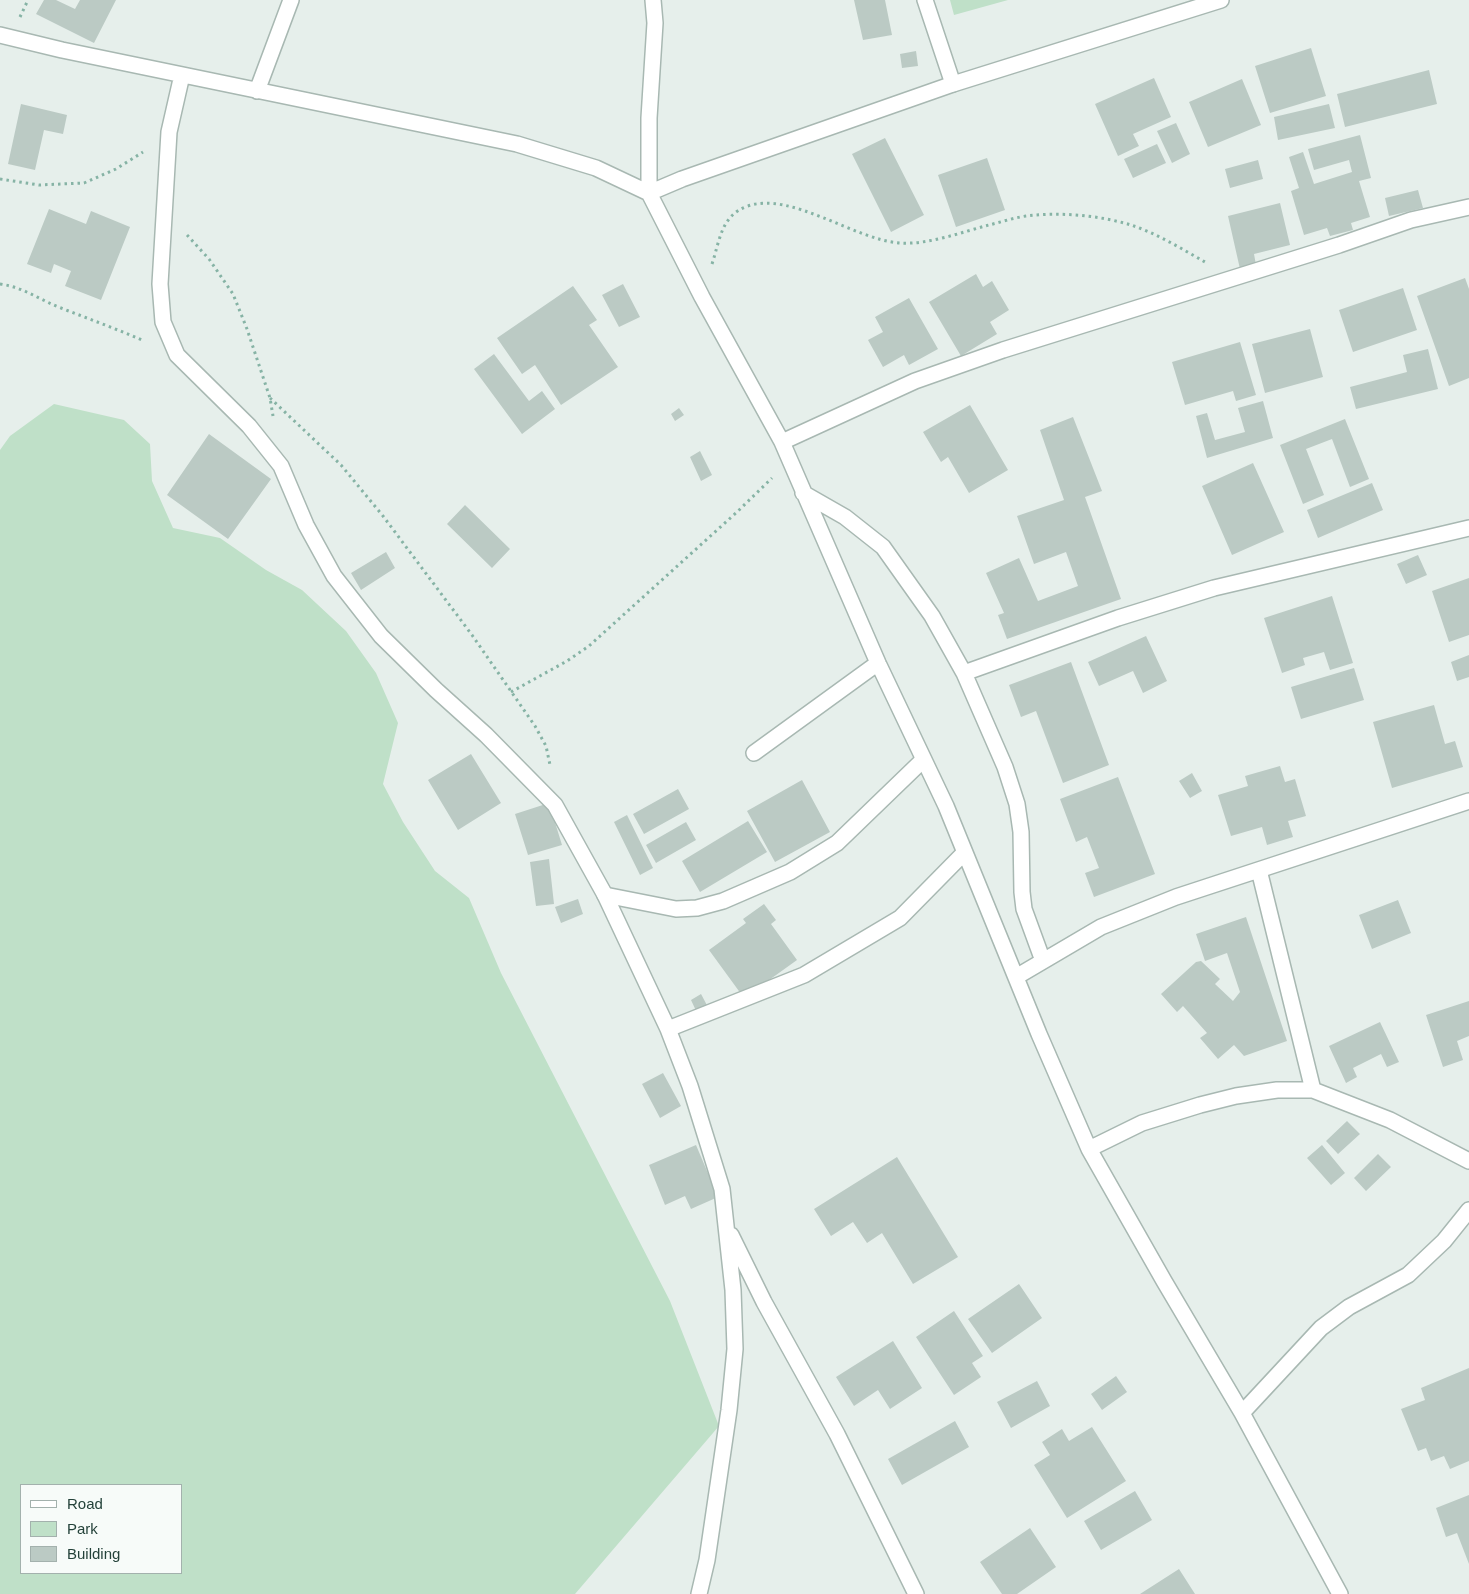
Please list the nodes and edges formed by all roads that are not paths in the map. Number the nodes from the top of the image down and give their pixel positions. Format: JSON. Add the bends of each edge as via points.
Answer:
{"nodes":[{"id":1,"x":291,"y":0,"type":"edge"},
{"id":2,"x":653,"y":0,"type":"edge"},
{"id":3,"x":925,"y":0,"type":"edge"},
{"id":4,"x":1221,"y":0,"type":"edge"},
{"id":5,"x":0,"y":34,"type":"edge"},
{"id":6,"x":182,"y":75,"type":"junction"},
{"id":7,"x":953,"y":84,"type":"junction"},
{"id":8,"x":257,"y":91,"type":"junction"},
{"id":9,"x":649,"y":193,"type":"junction"},
{"id":10,"x":1469,"y":207,"type":"edge"},
{"id":11,"x":782,"y":442,"type":"junction"},
{"id":12,"x":803,"y":493,"type":"junction"},
{"id":13,"x":1469,"y":528,"type":"edge"},
{"id":14,"x":878,"y":663,"type":"junction"},
{"id":15,"x":964,"y":673,"type":"junction"},
{"id":16,"x":754,"y":753,"type":"dead end"},
{"id":17,"x":923,"y":760,"type":"junction"},
{"id":18,"x":1469,"y":801,"type":"edge"},
{"id":19,"x":964,"y":853,"type":"junction"},
{"id":20,"x":1259,"y":870,"type":"junction"},
{"id":21,"x":605,"y":895,"type":"junction"},
{"id":22,"x":1043,"y":961,"type":"junction"},
{"id":23,"x":1016,"y":977,"type":"junction"},
{"id":24,"x":668,"y":1029,"type":"junction"},
{"id":25,"x":1312,"y":1090,"type":"junction"},
{"id":26,"x":1089,"y":1149,"type":"junction"},
{"id":27,"x":1469,"y":1161,"type":"edge"},
{"id":28,"x":1469,"y":1210,"type":"edge"},
{"id":29,"x":726,"y":1225,"type":"junction"},
{"id":30,"x":1242,"y":1413,"type":"junction"},
{"id":31,"x":698,"y":1594,"type":"edge"},
{"id":32,"x":916,"y":1594,"type":"edge"},
{"id":33,"x":1340,"y":1594,"type":"edge"}],
"edges":[{"from":1,"to":8,"type":"street"},
{"from":2,"to":9,"type":"street"},
{"from":3,"to":7,"type":"street"},
{"from":4,"to":7,"type":"street"},
{"from":5,"to":6,"type":"street"},
{"from":6,"to":8,"type":"street"},
{"from":6,"to":21,"type":"street","via":[[170,132],[160,284],[162,322],[177,355],[249,426],[281,466],[306,524],[334,576],[382,636],[555,805]]},
{"from":7,"to":9,"type":"street"},
{"from":8,"to":9,"type":"street","via":[[517,144],[596,168]]},
{"from":9,"to":11,"type":"street"},
{"from":10,"to":11,"type":"street","via":[[1411,220],[1002,350],[915,381]]},
{"from":11,"to":12,"type":"street"},
{"from":12,"to":14,"type":"street"},
{"from":12,"to":15,"type":"street","via":[[845,517],[883,547],[932,616]]},
{"from":13,"to":15,"type":"street","via":[[1214,588]]},
{"from":14,"to":16,"type":"street"},
{"from":14,"to":17,"type":"street"},
{"from":15,"to":22,"type":"street","via":[[1005,766],[1017,804],[1024,909]]},
{"from":17,"to":19,"type":"street"},
{"from":17,"to":21,"type":"street","via":[[837,843],[790,872],[723,902],[676,909]]},
{"from":18,"to":20,"type":"street"},
{"from":19,"to":23,"type":"street"},
{"from":19,"to":24,"type":"street","via":[[900,918],[804,975]]},
{"from":20,"to":22,"type":"street","via":[[1176,897],[1101,927]]},
{"from":20,"to":25,"type":"street"},
{"from":21,"to":24,"type":"street"},
{"from":22,"to":23,"type":"street"},
{"from":23,"to":26,"type":"street"},
{"from":24,"to":29,"type":"street","via":[[690,1086],[722,1189]]},
{"from":25,"to":26,"type":"street","via":[[1277,1090],[1200,1105],[1142,1123]]},
{"from":25,"to":27,"type":"street","via":[[1390,1120]]},
{"from":26,"to":30,"type":"street"},
{"from":28,"to":30,"type":"street","via":[[1444,1241],[1408,1275],[1350,1307],[1321,1328]]},
{"from":29,"to":31,"type":"street","via":[[735,1349],[707,1560]]},
{"from":29,"to":32,"type":"street"},
{"from":30,"to":33,"type":"street"}]}
